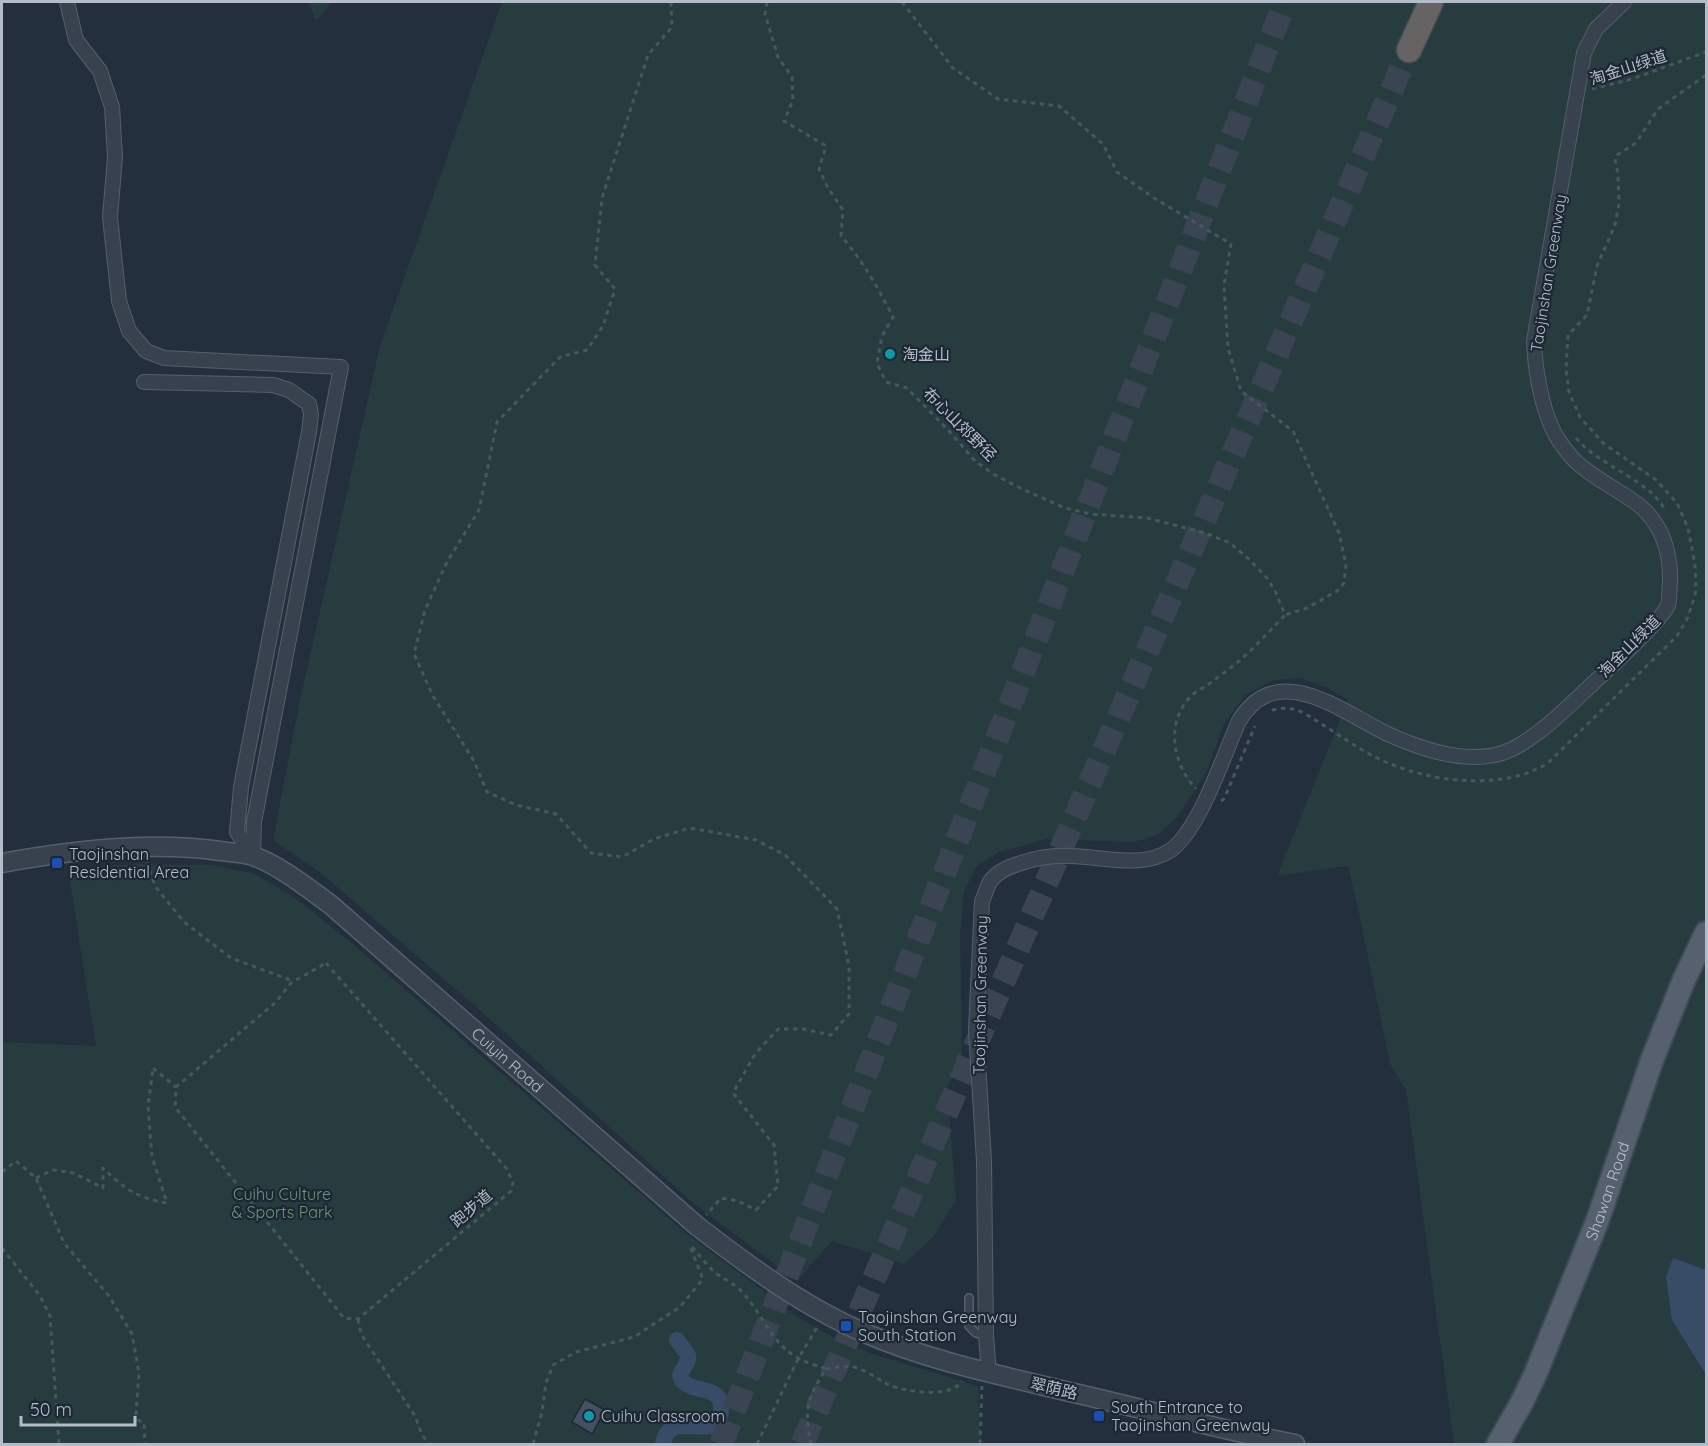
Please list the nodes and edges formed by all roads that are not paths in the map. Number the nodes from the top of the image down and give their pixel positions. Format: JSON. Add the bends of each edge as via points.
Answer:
{"nodes":[{"id":1,"x":67,"y":2,"type":"edge"},
{"id":2,"x":1431,"y":2,"type":"edge"},
{"id":3,"x":1624,"y":2,"type":"edge"},
{"id":4,"x":1409,"y":50,"type":"tunnel mouth"},
{"id":5,"x":144,"y":382,"type":"dead end"},
{"id":6,"x":253,"y":856,"type":"junction"},
{"id":7,"x":2,"y":863,"type":"edge"},
{"id":8,"x":1707,"y":933,"type":"edge"},
{"id":9,"x":969,"y":1298,"type":"dead end"},
{"id":10,"x":986,"y":1336,"type":"junction"},
{"id":11,"x":985,"y":1378,"type":"junction"},
{"id":12,"x":1295,"y":1444,"type":"edge"},
{"id":13,"x":1497,"y":1444,"type":"edge"}],
"edges":[{"from":1,"to":6,"type":"street","via":[[76,40],[100,71],[112,107],[115,157],[110,217],[119,301],[129,331],[146,351],[164,358],[341,367],[254,822]]},
{"from":2,"to":4,"type":"highway"},
{"from":3,"to":10,"type":"street","name":"Taojinshan Greenway","via":[[1596,29],[1584,53],[1534,341],[1535,366],[1560,442],[1579,465],[1655,520],[1669,558],[1668,606],[1615,663],[1544,727],[1498,754],[1479,758],[1449,754],[1416,745],[1308,694],[1272,693],[1247,708],[1199,813],[1173,849],[1156,858],[1135,860],[1048,856],[1010,867],[994,877],[982,901],[976,1030],[984,1161]]},
{"from":5,"to":6,"type":"street","via":[[273,385],[289,390],[309,404],[309,432],[241,787],[237,832]]},
{"from":6,"to":7,"type":"street","name":"Cuiyin Road","via":[[155,847],[65,852]]},
{"from":6,"to":11,"type":"street","name":"Cuiyin Road","via":[[331,905],[731,1252],[818,1310],[863,1333]]},
{"from":8,"to":13,"type":"main road","name":"Shawan Road","via":[[1652,1060],[1597,1222],[1535,1375]]},
{"from":9,"to":10,"type":"lane","via":[[969,1326]]},
{"from":10,"to":11,"type":"street","name":"Taojinshan Greenway"},
{"from":11,"to":12,"type":"street","name":"翠荫路"}]}
